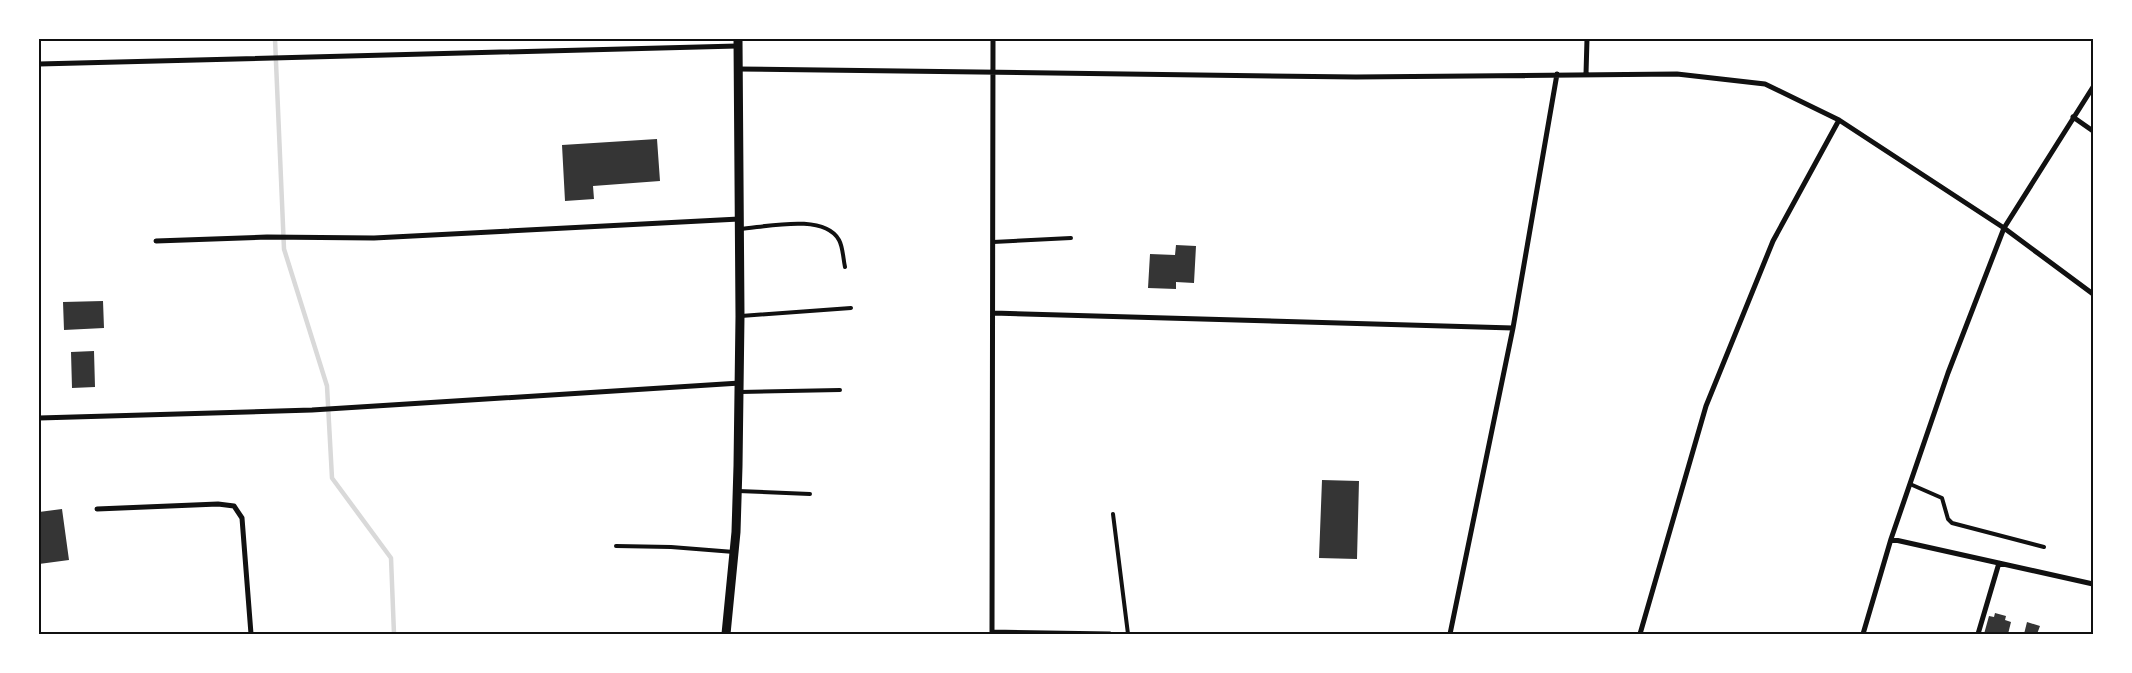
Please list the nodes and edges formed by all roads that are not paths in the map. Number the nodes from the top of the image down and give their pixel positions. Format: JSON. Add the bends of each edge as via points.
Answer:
{"nodes":[{"id":1,"x":993,"y":39,"type":"edge"},
{"id":2,"x":1587,"y":39,"type":"edge"},
{"id":3,"x":737,"y":42,"type":"edge"},
{"id":4,"x":39,"y":64,"type":"edge"},
{"id":5,"x":738,"y":69,"type":"junction"},
{"id":6,"x":993,"y":72,"type":"junction"},
{"id":7,"x":1558,"y":74,"type":"junction"},
{"id":8,"x":1586,"y":74,"type":"junction"},
{"id":9,"x":2093,"y":87,"type":"edge"},
{"id":10,"x":2073,"y":118,"type":"junction"},
{"id":11,"x":1839,"y":120,"type":"junction"},
{"id":12,"x":2093,"y":131,"type":"edge"},
{"id":13,"x":739,"y":219,"type":"junction"},
{"id":14,"x":2004,"y":228,"type":"junction"},
{"id":15,"x":739,"y":230,"type":"junction"},
{"id":16,"x":1071,"y":238,"type":"dead end"},
{"id":17,"x":156,"y":241,"type":"dead end"},
{"id":18,"x":993,"y":242,"type":"junction"},
{"id":19,"x":845,"y":267,"type":"dead end"},
{"id":20,"x":2093,"y":294,"type":"edge"},
{"id":21,"x":851,"y":308,"type":"dead end"},
{"id":22,"x":993,"y":313,"type":"junction"},
{"id":23,"x":740,"y":316,"type":"junction"},
{"id":24,"x":1514,"y":328,"type":"junction"},
{"id":25,"x":740,"y":387,"type":"junction"},
{"id":26,"x":840,"y":390,"type":"dead end"},
{"id":27,"x":39,"y":418,"type":"edge"},
{"id":28,"x":1910,"y":484,"type":"junction"},
{"id":29,"x":738,"y":492,"type":"junction"},
{"id":30,"x":810,"y":494,"type":"dead end"},
{"id":31,"x":97,"y":509,"type":"dead end"},
{"id":32,"x":1113,"y":514,"type":"dead end"},
{"id":33,"x":1891,"y":539,"type":"junction"},
{"id":34,"x":616,"y":546,"type":"dead end"},
{"id":35,"x":2044,"y":547,"type":"dead end"},
{"id":36,"x":734,"y":552,"type":"junction"},
{"id":37,"x":1999,"y":563,"type":"junction"},
{"id":38,"x":2093,"y":584,"type":"edge"},
{"id":39,"x":992,"y":633,"type":"edge"},
{"id":40,"x":251,"y":634,"type":"edge"},
{"id":41,"x":726,"y":634,"type":"edge"},
{"id":42,"x":1110,"y":634,"type":"edge"},
{"id":43,"x":1128,"y":634,"type":"edge"},
{"id":44,"x":1450,"y":634,"type":"edge"},
{"id":45,"x":1640,"y":634,"type":"edge"},
{"id":46,"x":1863,"y":634,"type":"edge"},
{"id":47,"x":1978,"y":634,"type":"edge"}],
"edges":[{"from":1,"to":6,"type":"street"},
{"from":2,"to":8,"type":"street"},
{"from":3,"to":4,"type":"street","via":[[285,59]]},
{"from":3,"to":5,"type":"street"},
{"from":5,"to":6,"type":"street"},
{"from":5,"to":13,"type":"street"},
{"from":6,"to":7,"type":"street","via":[[1356,77]]},
{"from":6,"to":18,"type":"street"},
{"from":7,"to":8,"type":"street"},
{"from":7,"to":24,"type":"street"},
{"from":8,"to":11,"type":"street","via":[[1677,74],[1765,84]]},
{"from":9,"to":10,"type":"street"},
{"from":10,"to":12,"type":"street"},
{"from":10,"to":14,"type":"street"},
{"from":11,"to":14,"type":"street"},
{"from":11,"to":45,"type":"street","via":[[1773,241],[1706,406]]},
{"from":13,"to":15,"type":"street"},
{"from":13,"to":17,"type":"street","via":[[374,238]]},
{"from":14,"to":20,"type":"street"},
{"from":14,"to":28,"type":"street","via":[[1948,373]]},
{"from":15,"to":19,"type":"lane","via":[[805,224],[825,227],[840,241]]},
{"from":15,"to":23,"type":"street"},
{"from":16,"to":18,"type":"lane"},
{"from":18,"to":22,"type":"street"},
{"from":21,"to":23,"type":"lane"},
{"from":22,"to":24,"type":"street"},
{"from":22,"to":39,"type":"street"},
{"from":23,"to":25,"type":"street"},
{"from":24,"to":44,"type":"street"},
{"from":25,"to":26,"type":"lane"},
{"from":25,"to":27,"type":"street","via":[[312,410]]},
{"from":25,"to":29,"type":"street"},
{"from":28,"to":33,"type":"street"},
{"from":28,"to":35,"type":"lane","via":[[1942,498],[1952,524]]},
{"from":29,"to":30,"type":"lane"},
{"from":29,"to":36,"type":"street"},
{"from":31,"to":40,"type":"street","via":[[234,506],[242,518]]},
{"from":32,"to":43,"type":"lane"},
{"from":33,"to":37,"type":"street"},
{"from":33,"to":46,"type":"street"},
{"from":34,"to":36,"type":"lane"},
{"from":36,"to":41,"type":"street"},
{"from":37,"to":38,"type":"street"},
{"from":37,"to":47,"type":"street"},
{"from":39,"to":42,"type":"street"}]}
